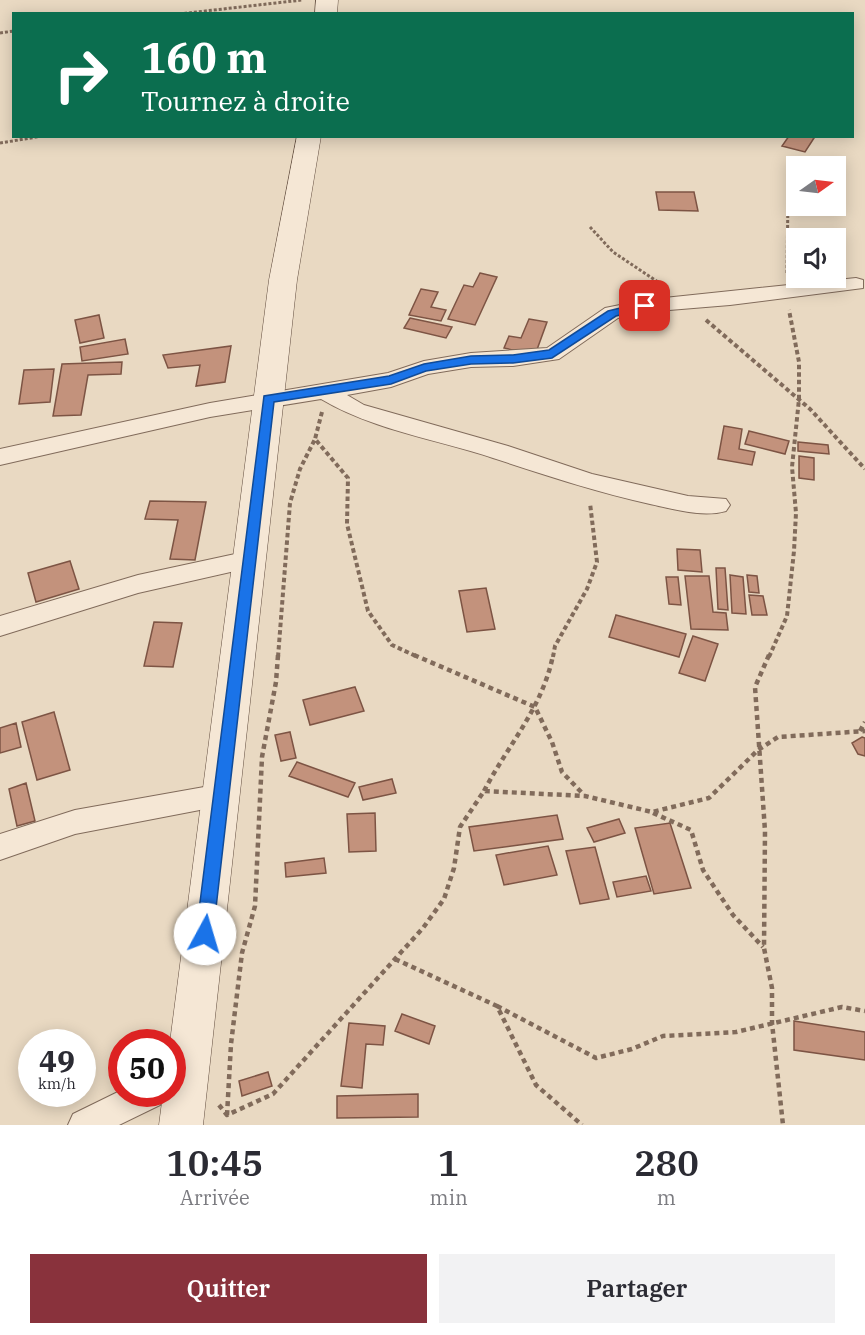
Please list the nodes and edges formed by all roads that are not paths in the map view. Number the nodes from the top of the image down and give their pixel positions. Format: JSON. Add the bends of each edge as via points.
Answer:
{"nodes":[{"id":1,"x":309,"y":138,"type":"edge"},
{"id":2,"x":856,"y":284,"type":"dead end"},
{"id":3,"x":326,"y":392,"type":"junction"},
{"id":4,"x":268,"y":399,"type":"junction"},
{"id":5,"x":0,"y":457,"type":"edge"},
{"id":6,"x":718,"y":506,"type":"dead end"},
{"id":7,"x":249,"y":560,"type":"junction"},
{"id":8,"x":0,"y":626,"type":"edge"},
{"id":9,"x":221,"y":796,"type":"junction"},
{"id":10,"x":0,"y":847,"type":"edge"},
{"id":11,"x":186,"y":1041,"type":"edge"},
{"id":12,"x":122,"y":1107,"type":"edge"},
{"id":13,"x":181,"y":1107,"type":"edge"},
{"id":14,"x":84,"y":1125,"type":"edge"},
{"id":15,"x":181,"y":1125,"type":"edge"}],
"edges":[{"from":1,"to":4,"type":"main road","via":[[283,280]]},
{"from":2,"to":3,"type":"street","via":[[645,306],[612,314],[552,354],[471,360]]},
{"from":3,"to":4,"type":"street"},
{"from":3,"to":6,"type":"street","via":[[356,410],[589,482],[688,504]]},
{"from":4,"to":5,"type":"street"},
{"from":4,"to":7,"type":"main road"},
{"from":7,"to":8,"type":"street","via":[[138,584]]},
{"from":7,"to":9,"type":"main road"},
{"from":9,"to":10,"type":"street","via":[[75,822]]},
{"from":9,"to":11,"type":"main road"},
{"from":12,"to":14,"type":"street"},
{"from":13,"to":15,"type":"main road"}]}
